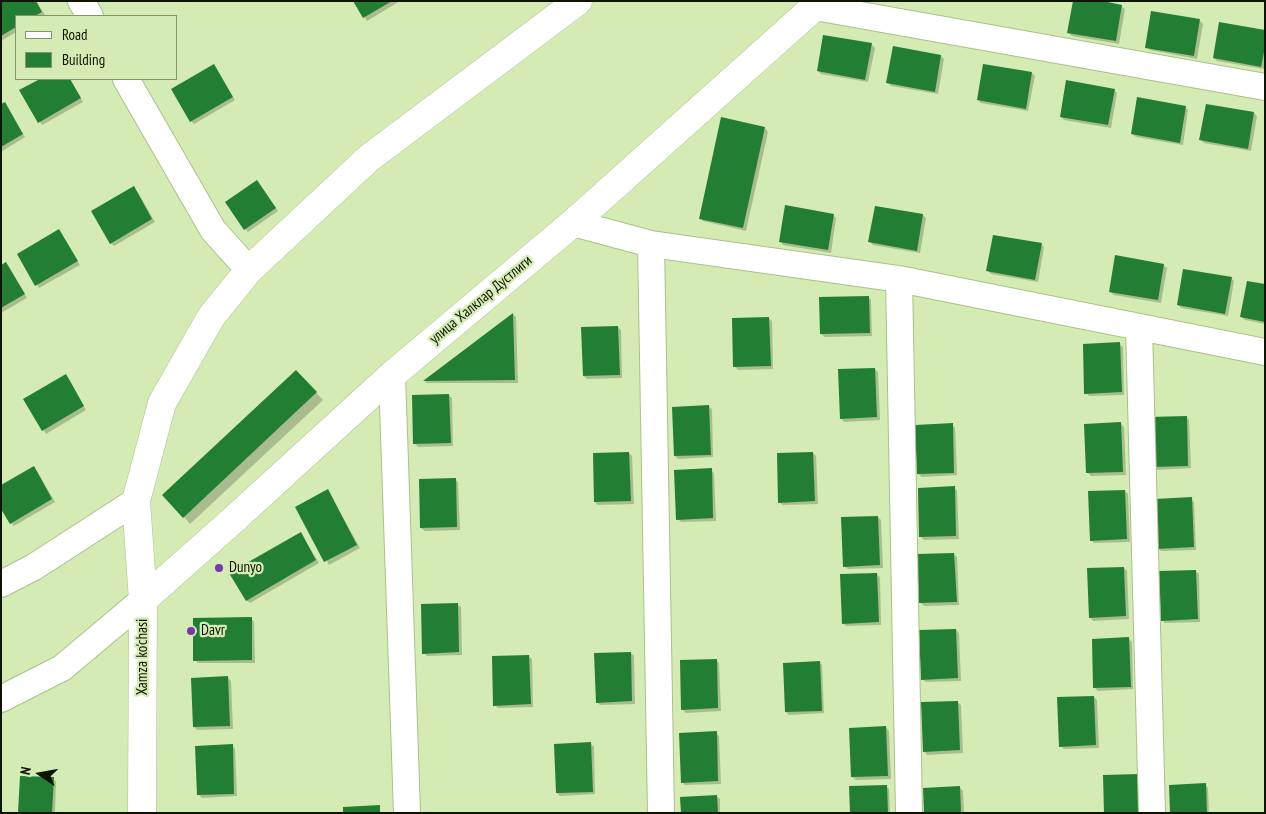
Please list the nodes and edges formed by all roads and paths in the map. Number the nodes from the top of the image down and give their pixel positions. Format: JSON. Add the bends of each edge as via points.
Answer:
{"nodes":[{"id":1,"x":81,"y":1,"type":"edge"},
{"id":2,"x":578,"y":1,"type":"edge"},
{"id":3,"x":818,"y":4,"type":"edge"},
{"id":4,"x":89,"y":15,"type":"edge"},
{"id":5,"x":127,"y":80,"type":"edge"},
{"id":6,"x":1265,"y":87,"type":"edge"},
{"id":7,"x":573,"y":223,"type":"junction"},
{"id":8,"x":651,"y":244,"type":"junction"},
{"id":9,"x":249,"y":270,"type":"junction"},
{"id":10,"x":899,"y":279,"type":"junction"},
{"id":11,"x":1139,"y":328,"type":"junction"},
{"id":12,"x":1265,"y":352,"type":"edge"},
{"id":13,"x":392,"y":375,"type":"junction"},
{"id":14,"x":136,"y":501,"type":"junction"},
{"id":15,"x":1,"y":584,"type":"edge"},
{"id":16,"x":143,"y":600,"type":"junction"},
{"id":17,"x":1,"y":699,"type":"edge"},
{"id":18,"x":142,"y":813,"type":"edge"},
{"id":19,"x":407,"y":813,"type":"edge"},
{"id":20,"x":661,"y":813,"type":"edge"},
{"id":21,"x":909,"y":813,"type":"edge"},
{"id":22,"x":1152,"y":813,"type":"edge"}],
"edges":[{"from":1,"to":4,"type":"street"},
{"from":2,"to":9,"type":"street","name":"Xamza ko'chasi","via":[[369,158]]},
{"from":3,"to":6,"type":"street"},
{"from":3,"to":7,"type":"street","name":"улица Халклар Дустлиги"},
{"from":5,"to":9,"type":"street","via":[[213,230]]},
{"from":7,"to":8,"type":"street"},
{"from":7,"to":13,"type":"street","name":"улица Халклар Дустлиги"},
{"from":8,"to":10,"type":"street"},
{"from":8,"to":20,"type":"street"},
{"from":9,"to":14,"type":"street","name":"Xamza ko'chasi","via":[[211,317],[162,403]]},
{"from":10,"to":11,"type":"street"},
{"from":10,"to":21,"type":"street"},
{"from":11,"to":12,"type":"street"},
{"from":11,"to":22,"type":"street"},
{"from":13,"to":16,"type":"street","name":"улица Халклар Дустлиги"},
{"from":13,"to":19,"type":"street"},
{"from":14,"to":15,"type":"street","via":[[34,567]]},
{"from":14,"to":16,"type":"street","name":"Xamza ko'chasi"},
{"from":16,"to":17,"type":"street","via":[[62,668]]},
{"from":16,"to":18,"type":"street","name":"Xamza ko'chasi"}]}
